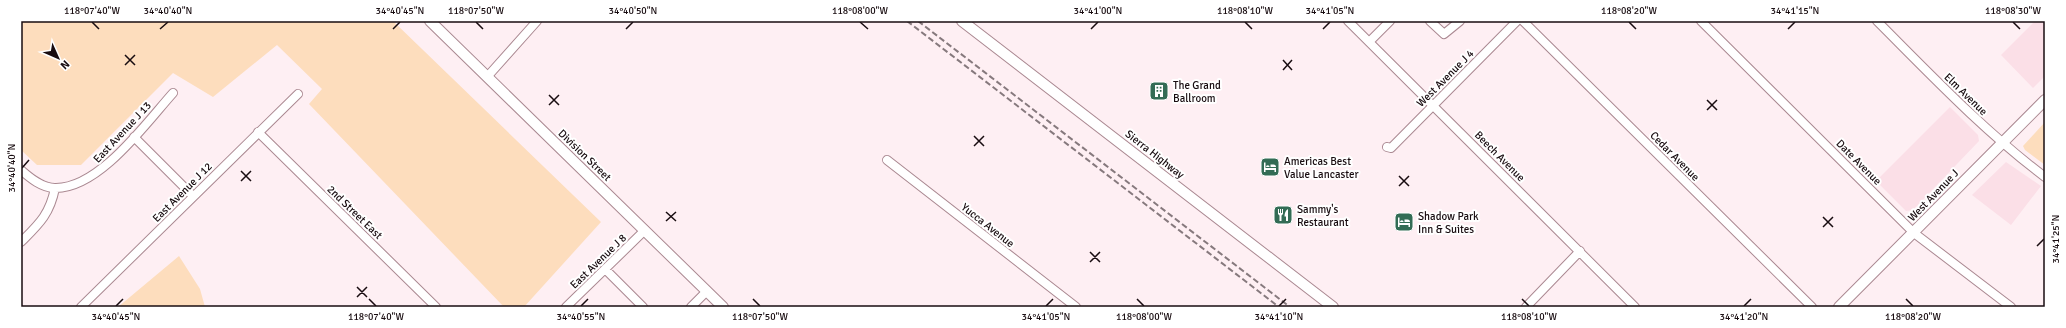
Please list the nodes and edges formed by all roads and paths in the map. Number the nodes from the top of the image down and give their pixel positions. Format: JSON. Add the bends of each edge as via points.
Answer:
{"nodes":[{"id":1,"x":430,"y":21,"type":"edge"},
{"id":2,"x":538,"y":21,"type":"edge"},
{"id":3,"x":962,"y":21,"type":"edge"},
{"id":4,"x":1348,"y":21,"type":"edge"},
{"id":5,"x":1390,"y":21,"type":"edge"},
{"id":6,"x":1430,"y":21,"type":"edge"},
{"id":7,"x":1460,"y":21,"type":"edge"},
{"id":8,"x":1517,"y":21,"type":"edge"},
{"id":9,"x":1523,"y":21,"type":"edge"},
{"id":10,"x":1701,"y":21,"type":"edge"},
{"id":11,"x":1877,"y":21,"type":"edge"},
{"id":12,"x":1369,"y":42,"type":"junction"},
{"id":13,"x":487,"y":76,"type":"junction"},
{"id":14,"x":173,"y":93,"type":"dead end"},
{"id":15,"x":298,"y":94,"type":"dead end"},
{"id":16,"x":2045,"y":100,"type":"edge"},
{"id":17,"x":1433,"y":105,"type":"junction"},
{"id":18,"x":258,"y":132,"type":"junction"},
{"id":19,"x":134,"y":137,"type":"junction"},
{"id":20,"x":2002,"y":142,"type":"junction"},
{"id":21,"x":1387,"y":147,"type":"dead end"},
{"id":22,"x":887,"y":160,"type":"dead end"},
{"id":23,"x":21,"y":170,"type":"edge"},
{"id":24,"x":2045,"y":177,"type":"edge"},
{"id":25,"x":55,"y":188,"type":"junction"},
{"id":26,"x":193,"y":196,"type":"junction"},
{"id":27,"x":645,"y":230,"type":"junction"},
{"id":28,"x":1914,"y":232,"type":"junction"},
{"id":29,"x":21,"y":242,"type":"edge"},
{"id":30,"x":1580,"y":251,"type":"junction"},
{"id":31,"x":605,"y":269,"type":"junction"},
{"id":32,"x":707,"y":291,"type":"junction"},
{"id":33,"x":81,"y":307,"type":"edge"},
{"id":34,"x":436,"y":307,"type":"edge"},
{"id":35,"x":566,"y":307,"type":"edge"},
{"id":36,"x":643,"y":307,"type":"edge"},
{"id":37,"x":691,"y":307,"type":"edge"},
{"id":38,"x":723,"y":307,"type":"edge"},
{"id":39,"x":1076,"y":307,"type":"edge"},
{"id":40,"x":1332,"y":307,"type":"edge"},
{"id":41,"x":1526,"y":307,"type":"edge"},
{"id":42,"x":1635,"y":307,"type":"edge"},
{"id":43,"x":1812,"y":307,"type":"edge"},
{"id":44,"x":1839,"y":307,"type":"edge"},
{"id":45,"x":2011,"y":307,"type":"edge"}],
"edges":[{"from":1,"to":13,"type":"main road","name":"Division Street"},
{"from":2,"to":13,"type":"street"},
{"from":3,"to":40,"type":"main road","name":"Sierra Highway"},
{"from":4,"to":12,"type":"street","name":"Beech Avenue"},
{"from":5,"to":12,"type":"street"},
{"from":6,"to":7,"type":"street","via":[[1444,34]]},
{"from":8,"to":17,"type":"street","name":"West Avenue J 4"},
{"from":9,"to":43,"type":"street","name":"Cedar Avenue"},
{"from":10,"to":28,"type":"street","name":"Date Avenue"},
{"from":11,"to":20,"type":"street","name":"Elm Avenue"},
{"from":12,"to":17,"type":"street","name":"Beech Avenue"},
{"from":13,"to":27,"type":"main road","name":"Division Street"},
{"from":14,"to":19,"type":"street","name":"East Avenue J 13"},
{"from":15,"to":18,"type":"street","name":"East Avenue J 12"},
{"from":16,"to":20,"type":"main road","name":"West Avenue J"},
{"from":17,"to":21,"type":"street","name":"West Avenue J 4","via":[[1391,148]]},
{"from":17,"to":30,"type":"street","name":"Beech Avenue"},
{"from":18,"to":26,"type":"street","name":"East Avenue J 12"},
{"from":18,"to":34,"type":"street","name":"2nd Street East"},
{"from":19,"to":25,"type":"street","name":"East Avenue J 13","via":[[99,172],[81,183]]},
{"from":19,"to":26,"type":"street"},
{"from":20,"to":24,"type":"street","name":"Elm Avenue"},
{"from":20,"to":28,"type":"main road","name":"West Avenue J"},
{"from":22,"to":39,"type":"street","name":"Yucca Avenue"},
{"from":23,"to":25,"type":"street","via":[[33,180]]},
{"from":25,"to":29,"type":"street","via":[[51,204],[42,221]]},
{"from":26,"to":33,"type":"street","name":"East Avenue J 12"},
{"from":27,"to":31,"type":"street","name":"East Avenue J 8"},
{"from":27,"to":32,"type":"main road","name":"Division Street"},
{"from":28,"to":44,"type":"main road","name":"West Avenue J"},
{"from":28,"to":45,"type":"street","name":"Date Avenue"},
{"from":30,"to":41,"type":"street"},
{"from":30,"to":42,"type":"street","name":"Beech Avenue"},
{"from":31,"to":35,"type":"street","name":"East Avenue J 8"},
{"from":31,"to":36,"type":"street"},
{"from":32,"to":37,"type":"street"},
{"from":32,"to":38,"type":"main road","name":"Division Street"}]}
